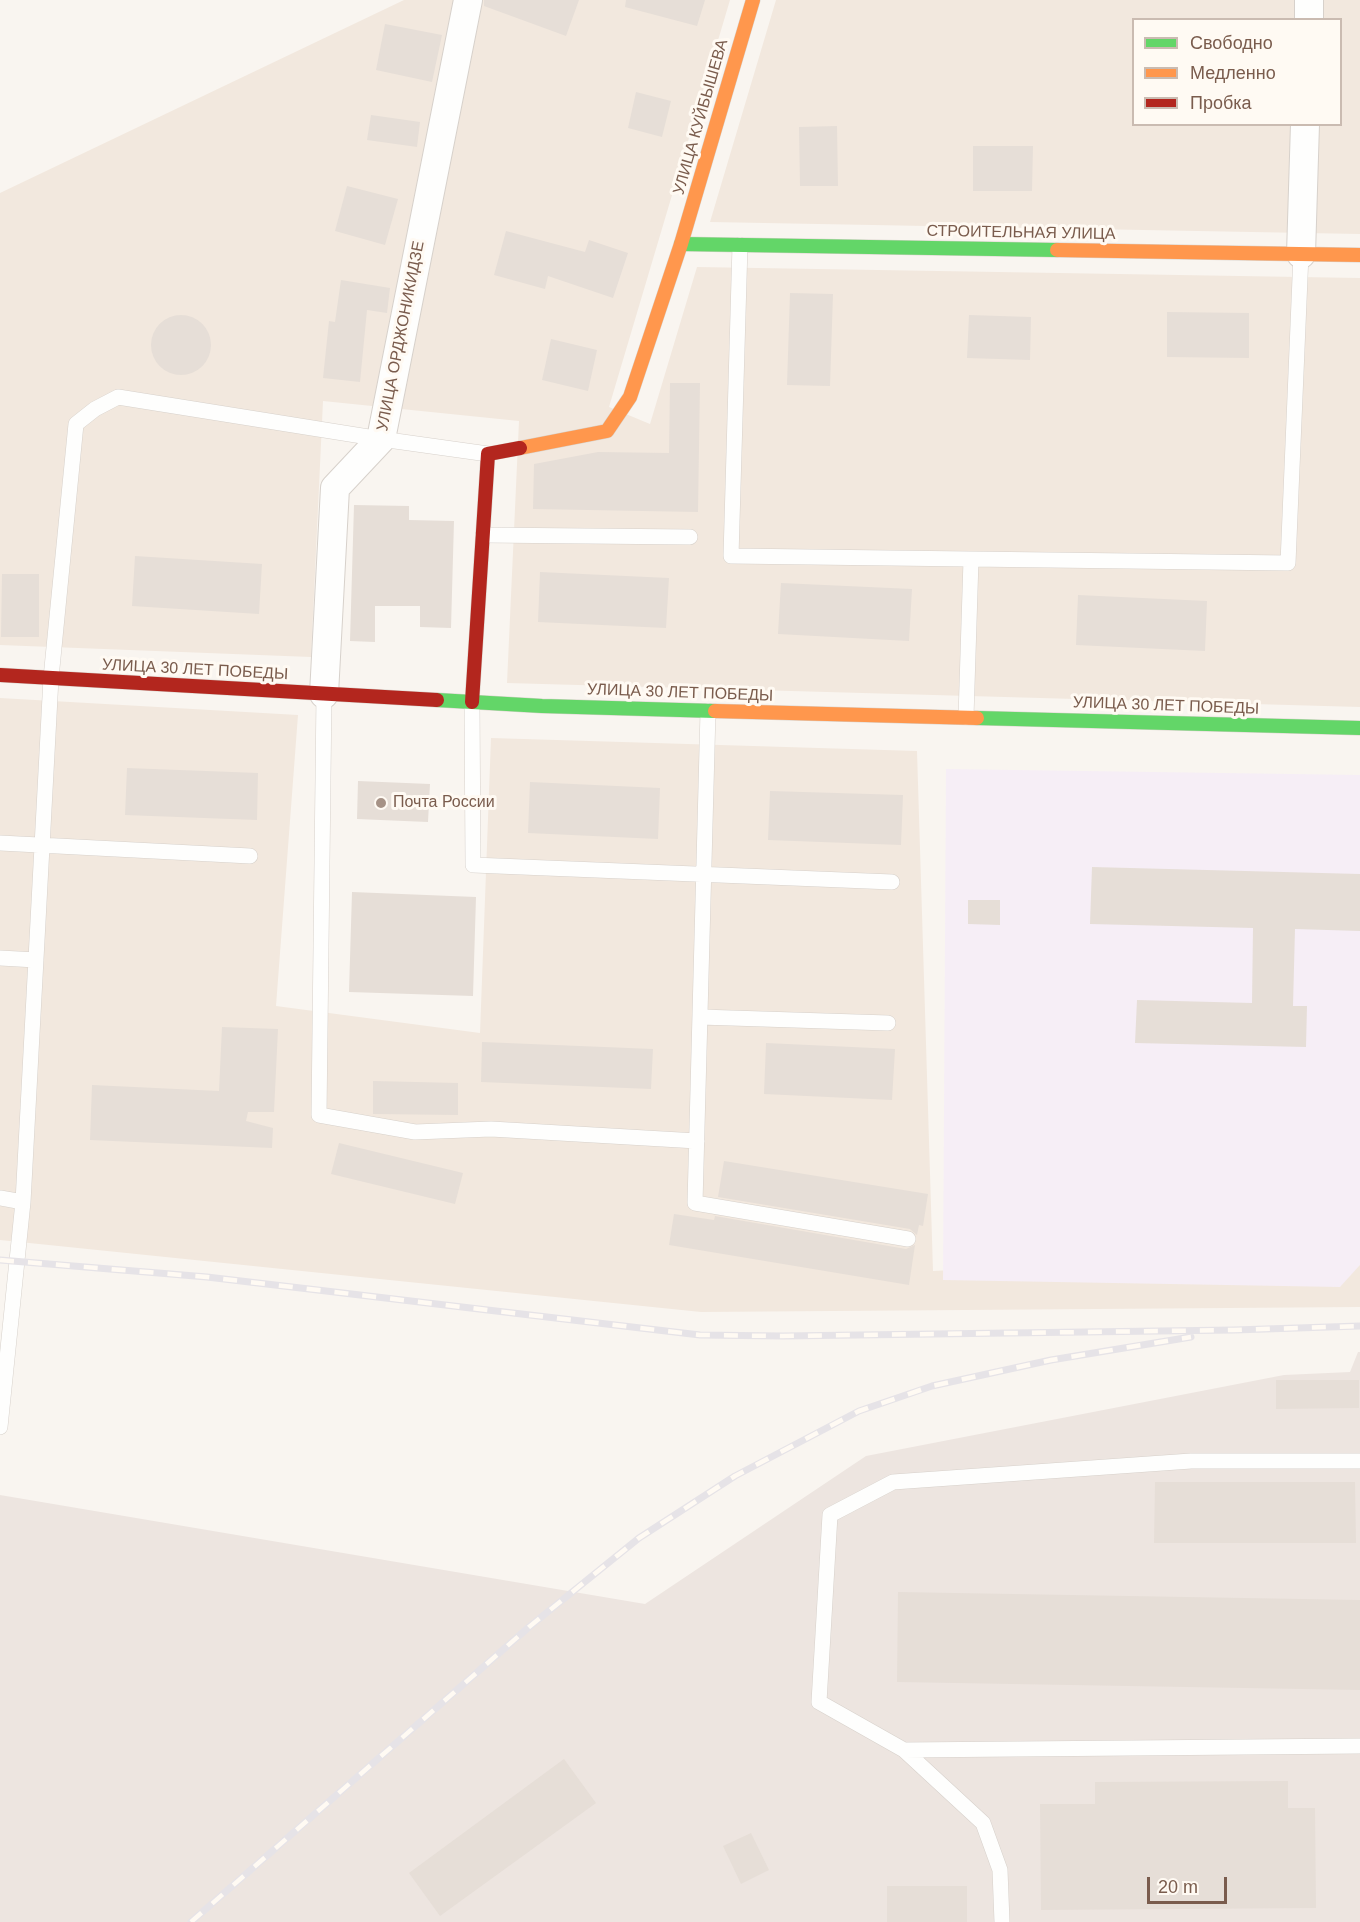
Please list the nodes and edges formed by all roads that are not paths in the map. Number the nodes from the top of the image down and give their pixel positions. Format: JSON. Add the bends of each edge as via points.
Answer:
{"nodes":[{"id":1,"x":468,"y":0,"type":"edge"},
{"id":2,"x":753,"y":0,"type":"edge"},
{"id":3,"x":1309,"y":0,"type":"edge"},
{"id":4,"x":1309,"y":18,"type":"edge"},
{"id":5,"x":1305,"y":126,"type":"edge"},
{"id":6,"x":681,"y":244,"type":"junction"},
{"id":7,"x":740,"y":245,"type":"junction"},
{"id":8,"x":1301,"y":254,"type":"junction"},
{"id":9,"x":1360,"y":255,"type":"edge"},
{"id":10,"x":381,"y":439,"type":"junction"},
{"id":11,"x":488,"y":454,"type":"junction"},
{"id":12,"x":483,"y":535,"type":"junction"},
{"id":13,"x":690,"y":537,"type":"dead end"},
{"id":14,"x":971,"y":560,"type":"junction"},
{"id":15,"x":0,"y":675,"type":"edge"},
{"id":16,"x":51,"y":678,"type":"junction"},
{"id":17,"x":324,"y":694,"type":"junction"},
{"id":18,"x":472,"y":702,"type":"junction"},
{"id":19,"x":708,"y":711,"type":"junction"},
{"id":20,"x":966,"y":717,"type":"junction"},
{"id":21,"x":1360,"y":728,"type":"edge"},
{"id":22,"x":0,"y":843,"type":"edge"},
{"id":23,"x":42,"y":844,"type":"junction"},
{"id":24,"x":250,"y":856,"type":"dead end"},
{"id":25,"x":703,"y":875,"type":"junction"},
{"id":26,"x":892,"y":882,"type":"dead end"},
{"id":27,"x":0,"y":958,"type":"edge"},
{"id":28,"x":36,"y":960,"type":"junction"},
{"id":29,"x":700,"y":1017,"type":"junction"},
{"id":30,"x":888,"y":1023,"type":"dead end"},
{"id":31,"x":697,"y":1141,"type":"junction"},
{"id":32,"x":0,"y":1198,"type":"edge"},
{"id":33,"x":23,"y":1202,"type":"junction"},
{"id":34,"x":908,"y":1239,"type":"dead end"},
{"id":35,"x":0,"y":1427,"type":"edge"},
{"id":36,"x":1360,"y":1461,"type":"edge"},
{"id":37,"x":1360,"y":1746,"type":"edge"},
{"id":38,"x":904,"y":1750,"type":"junction"},
{"id":39,"x":1002,"y":1922,"type":"edge"}],
"edges":[{"from":1,"to":10,"type":"street","name":"УЛИЦА ОРДЖОНИКИДЗЕ"},
{"from":2,"to":6,"type":"street","name":"УЛИЦА КУЙБЫШЕВА"},
{"from":3,"to":4,"type":"street"},
{"from":5,"to":8,"type":"street"},
{"from":6,"to":7,"type":"street","name":"СТРОИТЕЛЬНАЯ УЛИЦА"},
{"from":6,"to":11,"type":"street","name":"УЛИЦА КУЙБЫШЕВА","via":[[630,397],[607,430]]},
{"from":7,"to":8,"type":"street","name":"СТРОИТЕЛЬНАЯ УЛИЦА"},
{"from":7,"to":14,"type":"lane","via":[[731,556]]},
{"from":8,"to":9,"type":"street","name":"СТРОИТЕЛЬНАЯ УЛИЦА"},
{"from":8,"to":14,"type":"lane","via":[[1288,563]]},
{"from":10,"to":11,"type":"lane"},
{"from":10,"to":16,"type":"lane","via":[[118,397],[95,409],[76,424]]},
{"from":10,"to":17,"type":"street","name":"УЛИЦА ОРДЖОНИКИДЗЕ","via":[[335,488]]},
{"from":11,"to":12,"type":"street"},
{"from":12,"to":13,"type":"lane"},
{"from":12,"to":18,"type":"street"},
{"from":14,"to":20,"type":"lane"},
{"from":15,"to":16,"type":"street","name":"УЛИЦА 30 ЛЕТ ПОБЕДЫ"},
{"from":16,"to":17,"type":"street","name":"УЛИЦА 30 ЛЕТ ПОБЕДЫ"},
{"from":16,"to":23,"type":"lane"},
{"from":17,"to":18,"type":"street","name":"УЛИЦА 30 ЛЕТ ПОБЕДЫ"},
{"from":17,"to":31,"type":"lane","via":[[319,1115],[415,1132],[491,1129]]},
{"from":18,"to":19,"type":"street","name":"УЛИЦА 30 ЛЕТ ПОБЕДЫ"},
{"from":18,"to":25,"type":"lane","via":[[472,865]]},
{"from":19,"to":20,"type":"street","name":"УЛИЦА 30 ЛЕТ ПОБЕДЫ"},
{"from":19,"to":25,"type":"lane"},
{"from":20,"to":21,"type":"street","name":"УЛИЦА 30 ЛЕТ ПОБЕДЫ"},
{"from":22,"to":23,"type":"lane"},
{"from":23,"to":24,"type":"lane"},
{"from":23,"to":28,"type":"lane"},
{"from":25,"to":26,"type":"lane"},
{"from":25,"to":29,"type":"lane"},
{"from":27,"to":28,"type":"lane"},
{"from":28,"to":33,"type":"lane"},
{"from":29,"to":30,"type":"lane"},
{"from":29,"to":31,"type":"lane"},
{"from":31,"to":34,"type":"lane","via":[[695,1203]]},
{"from":32,"to":33,"type":"lane"},
{"from":33,"to":35,"type":"lane"},
{"from":36,"to":38,"type":"lane","via":[[1191,1461],[893,1482],[830,1515],[819,1702]]},
{"from":37,"to":38,"type":"lane"},
{"from":38,"to":39,"type":"lane","via":[[983,1823],[1000,1870]]}]}
